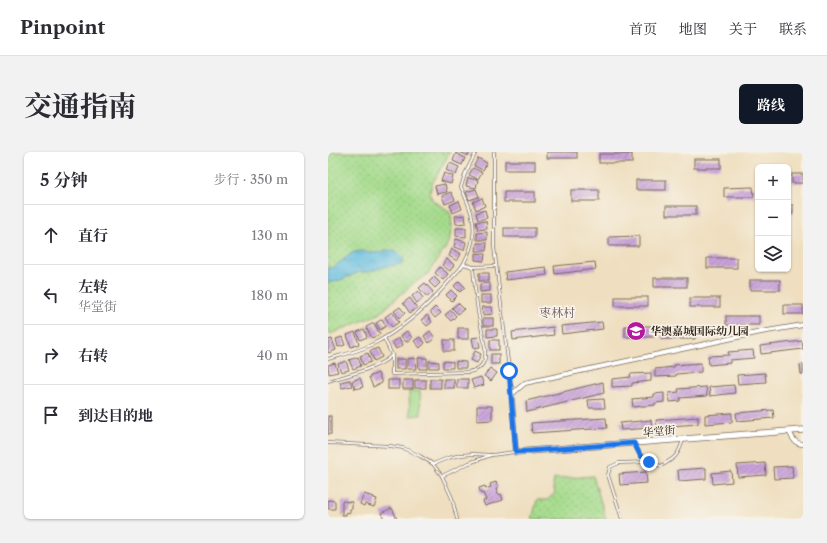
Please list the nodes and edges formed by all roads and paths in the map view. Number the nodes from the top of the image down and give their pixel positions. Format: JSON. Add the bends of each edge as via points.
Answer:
{"nodes":[{"id":1,"x":476,"y":152,"type":"edge"},
{"id":2,"x":494,"y":152,"type":"edge"},
{"id":3,"x":464,"y":264,"type":"junction"},
{"id":4,"x":473,"y":266,"type":"junction"},
{"id":5,"x":496,"y":266,"type":"junction"},
{"id":6,"x":803,"y":325,"type":"edge"},
{"id":7,"x":384,"y":338,"type":"junction"},
{"id":8,"x":392,"y":355,"type":"junction"},
{"id":9,"x":328,"y":359,"type":"edge"},
{"id":10,"x":328,"y":381,"type":"edge"},
{"id":11,"x":511,"y":387,"type":"joint"},
{"id":12,"x":512,"y":394,"type":"junction"},
{"id":13,"x":803,"y":430,"type":"edge"},
{"id":14,"x":789,"y":431,"type":"junction"},
{"id":15,"x":683,"y":439,"type":"junction"},
{"id":16,"x":328,"y":443,"type":"edge"},
{"id":17,"x":634,"y":443,"type":"junction"},
{"id":18,"x":803,"y":444,"type":"edge"},
{"id":19,"x":516,"y":452,"type":"junction"},
{"id":20,"x":492,"y":454,"type":"junction"},
{"id":21,"x":649,"y":462,"type":"junction"},
{"id":22,"x":433,"y":464,"type":"junction"},
{"id":23,"x":442,"y":476,"type":"junction"},
{"id":24,"x":457,"y":519,"type":"edge"},
{"id":25,"x":622,"y":519,"type":"edge"}],
"edges":[{"from":1,"to":3,"type":"lane","via":[[461,187],[473,221],[473,235]]},
{"from":2,"to":5,"type":"lane"},
{"from":3,"to":4,"type":"lane"},
{"from":3,"to":7,"type":"lane","via":[[429,303],[404,325]]},
{"from":4,"to":5,"type":"lane"},
{"from":4,"to":8,"type":"lane","via":[[486,352],[481,366],[475,371],[468,372],[392,374]]},
{"from":5,"to":11,"type":"lane"},
{"from":6,"to":12,"type":"street","via":[[525,383]]},
{"from":7,"to":8,"type":"lane"},
{"from":7,"to":9,"type":"lane","via":[[368,347]]},
{"from":8,"to":10,"type":"lane","via":[[387,360],[360,371]]},
{"from":11,"to":12,"type":"street"},
{"from":12,"to":19,"type":"street"},
{"from":13,"to":14,"type":"street","name":"华堂街"},
{"from":14,"to":15,"type":"street","name":"华堂街"},
{"from":14,"to":18,"type":"street","via":[[792,439]]},
{"from":15,"to":17,"type":"street","name":"华堂街"},
{"from":15,"to":21,"type":"lane","via":[[674,459],[661,466]]},
{"from":16,"to":22,"type":"lane","via":[[403,448]]},
{"from":17,"to":19,"type":"street","name":"华堂街"},
{"from":17,"to":21,"type":"lane","via":[[640,455]]},
{"from":19,"to":20,"type":"lane"},
{"from":20,"to":22,"type":"lane","via":[[461,455]]},
{"from":20,"to":23,"type":"lane"},
{"from":21,"to":25,"type":"lane","via":[[619,463],[610,467],[608,474]]},
{"from":22,"to":23,"type":"lane"},
{"from":23,"to":24,"type":"lane","via":[[452,498]]}]}
